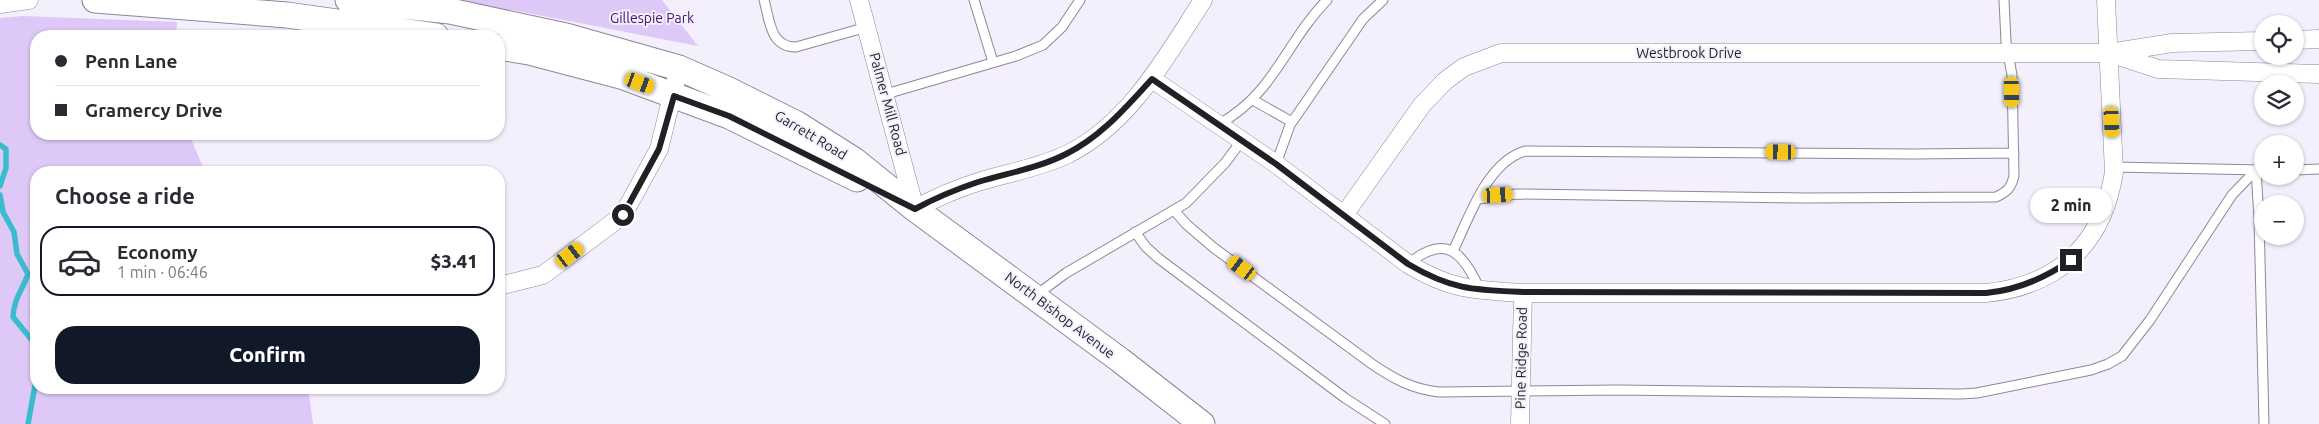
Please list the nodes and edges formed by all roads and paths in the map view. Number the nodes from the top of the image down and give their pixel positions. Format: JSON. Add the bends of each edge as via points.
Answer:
{"nodes":[{"id":1,"x":29,"y":0,"type":"edge"},
{"id":2,"x":95,"y":0,"type":"edge"},
{"id":3,"x":348,"y":0,"type":"edge"},
{"id":4,"x":764,"y":0,"type":"edge"},
{"id":5,"x":859,"y":0,"type":"edge"},
{"id":6,"x":974,"y":0,"type":"edge"},
{"id":7,"x":1080,"y":0,"type":"edge"},
{"id":8,"x":1203,"y":0,"type":"edge"},
{"id":9,"x":1327,"y":0,"type":"edge"},
{"id":10,"x":1383,"y":0,"type":"edge"},
{"id":11,"x":2004,"y":0,"type":"edge"},
{"id":12,"x":2106,"y":0,"type":"edge"},
{"id":13,"x":188,"y":3,"type":"edge"},
{"id":14,"x":0,"y":4,"type":"edge"},
{"id":15,"x":867,"y":26,"type":"junction"},
{"id":16,"x":393,"y":30,"type":"edge"},
{"id":17,"x":2319,"y":39,"type":"edge"},
{"id":18,"x":2304,"y":40,"type":"edge"},
{"id":19,"x":2254,"y":41,"type":"edge"},
{"id":20,"x":505,"y":48,"type":"edge"},
{"id":21,"x":2009,"y":53,"type":"junction"},
{"id":22,"x":2109,"y":54,"type":"junction"},
{"id":23,"x":994,"y":62,"type":"junction"},
{"id":24,"x":679,"y":68,"type":"junction"},
{"id":25,"x":2319,"y":74,"type":"edge"},
{"id":26,"x":1152,"y":79,"type":"junction"},
{"id":27,"x":886,"y":94,"type":"junction"},
{"id":28,"x":674,"y":96,"type":"junction"},
{"id":29,"x":1253,"y":100,"type":"junction"},
{"id":30,"x":1292,"y":122,"type":"junction"},
{"id":31,"x":1218,"y":124,"type":"junction"},
{"id":32,"x":1242,"y":140,"type":"junction"},
{"id":33,"x":2014,"y":153,"type":"junction"},
{"id":34,"x":1276,"y":164,"type":"junction"},
{"id":35,"x":2114,"y":167,"type":"junction"},
{"id":36,"x":2319,"y":169,"type":"edge"},
{"id":37,"x":2254,"y":170,"type":"edge"},
{"id":38,"x":2304,"y":170,"type":"edge"},
{"id":39,"x":2254,"y":175,"type":"edge"},
{"id":40,"x":2259,"y":185,"type":"edge"},
{"id":41,"x":1478,"y":199,"type":"junction"},
{"id":42,"x":915,"y":209,"type":"junction"},
{"id":43,"x":1174,"y":210,"type":"junction"},
{"id":44,"x":1344,"y":216,"type":"junction"},
{"id":45,"x":1135,"y":232,"type":"junction"},
{"id":46,"x":1453,"y":251,"type":"junction"},
{"id":47,"x":1408,"y":264,"type":"junction"},
{"id":48,"x":505,"y":284,"type":"edge"},
{"id":49,"x":1480,"y":290,"type":"junction"},
{"id":50,"x":1523,"y":292,"type":"junction"},
{"id":51,"x":1034,"y":296,"type":"junction"},
{"id":52,"x":1521,"y":390,"type":"junction"},
{"id":53,"x":1202,"y":424,"type":"edge"},
{"id":54,"x":1385,"y":424,"type":"edge"},
{"id":55,"x":1520,"y":424,"type":"edge"},
{"id":56,"x":2264,"y":424,"type":"edge"}],
"edges":[{"from":1,"to":14,"type":"street"},
{"from":2,"to":13,"type":"main road"},
{"from":3,"to":24,"type":"main road","name":"Garrett Road","via":[[450,10],[566,36]]},
{"from":4,"to":15,"type":"lane","via":[[775,38],[786,47],[796,47]]},
{"from":5,"to":15,"type":"street","name":"Palmer Mill Road"},
{"from":6,"to":23,"type":"lane"},
{"from":7,"to":23,"type":"lane","via":[[1062,28],[1043,45]]},
{"from":8,"to":26,"type":"street"},
{"from":9,"to":29,"type":"lane"},
{"from":10,"to":30,"type":"lane","via":[[1363,19]]},
{"from":11,"to":21,"type":"lane"},
{"from":12,"to":22,"type":"street"},
{"from":13,"to":16,"type":"main road"},
{"from":15,"to":27,"type":"street","name":"Palmer Mill Road"},
{"from":17,"to":18,"type":"street"},
{"from":19,"to":22,"type":"street","name":"Westbrook Drive","via":[[2172,43]]},
{"from":20,"to":28,"type":"main road","name":"Garrett Road","via":[[624,77]]},
{"from":21,"to":22,"type":"street","name":"Westbrook Drive"},
{"from":21,"to":33,"type":"lane"},
{"from":21,"to":44,"type":"street","name":"Westbrook Drive","via":[[1501,52],[1464,67],[1422,104]]},
{"from":22,"to":25,"type":"street","name":"Westbrook Drive","via":[[2158,70]]},
{"from":22,"to":35,"type":"street"},
{"from":23,"to":27,"type":"lane"},
{"from":24,"to":28,"type":"street"},
{"from":24,"to":42,"type":"main road","name":"Garrett Road","via":[[797,124],[854,160]]},
{"from":26,"to":31,"type":"street"},
{"from":26,"to":42,"type":"street","via":[[1111,123],[1066,155],[977,182]]},
{"from":27,"to":42,"type":"street","name":"Palmer Mill Road"},
{"from":28,"to":42,"type":"main road","name":"Garrett Road","via":[[729,116]]},
{"from":28,"to":48,"type":"street","via":[[659,149],[623,215],[543,275]]},
{"from":29,"to":30,"type":"lane"},
{"from":29,"to":31,"type":"lane"},
{"from":30,"to":34,"type":"lane"},
{"from":31,"to":32,"type":"street"},
{"from":32,"to":34,"type":"street"},
{"from":32,"to":43,"type":"lane","via":[[1206,184]]},
{"from":33,"to":41,"type":"lane","via":[[1525,151],[1503,161]]},
{"from":33,"to":41,"type":"lane","via":[[2012,185],[1996,197],[1517,194]]},
{"from":34,"to":44,"type":"street"},
{"from":35,"to":37,"type":"lane"},
{"from":35,"to":50,"type":"street","via":[[2102,216],[2084,246],[2055,271],[2001,292]]},
{"from":36,"to":38,"type":"lane"},
{"from":39,"to":52,"type":"lane","via":[[2232,195],[2150,320],[2122,356],[2091,370],[1961,394]]},
{"from":40,"to":56,"type":"lane"},
{"from":41,"to":46,"type":"lane"},
{"from":42,"to":51,"type":"main road","name":"North Bishop Avenue"},
{"from":43,"to":45,"type":"lane"},
{"from":43,"to":52,"type":"lane","via":[[1214,248],[1396,380],[1408,386],[1439,392]]},
{"from":44,"to":47,"type":"street"},
{"from":45,"to":51,"type":"lane"},
{"from":45,"to":54,"type":"lane","via":[[1158,258],[1345,398]]},
{"from":46,"to":47,"type":"lane","via":[[1435,248],[1422,252]]},
{"from":46,"to":49,"type":"lane","via":[[1462,259]]},
{"from":47,"to":49,"type":"street","via":[[1432,278],[1457,287]]},
{"from":49,"to":50,"type":"street"},
{"from":50,"to":52,"type":"street","name":"Pine Ridge Road"},
{"from":51,"to":53,"type":"main road","name":"North Bishop Avenue"},
{"from":52,"to":55,"type":"street","name":"Pine Ridge Road"}]}
